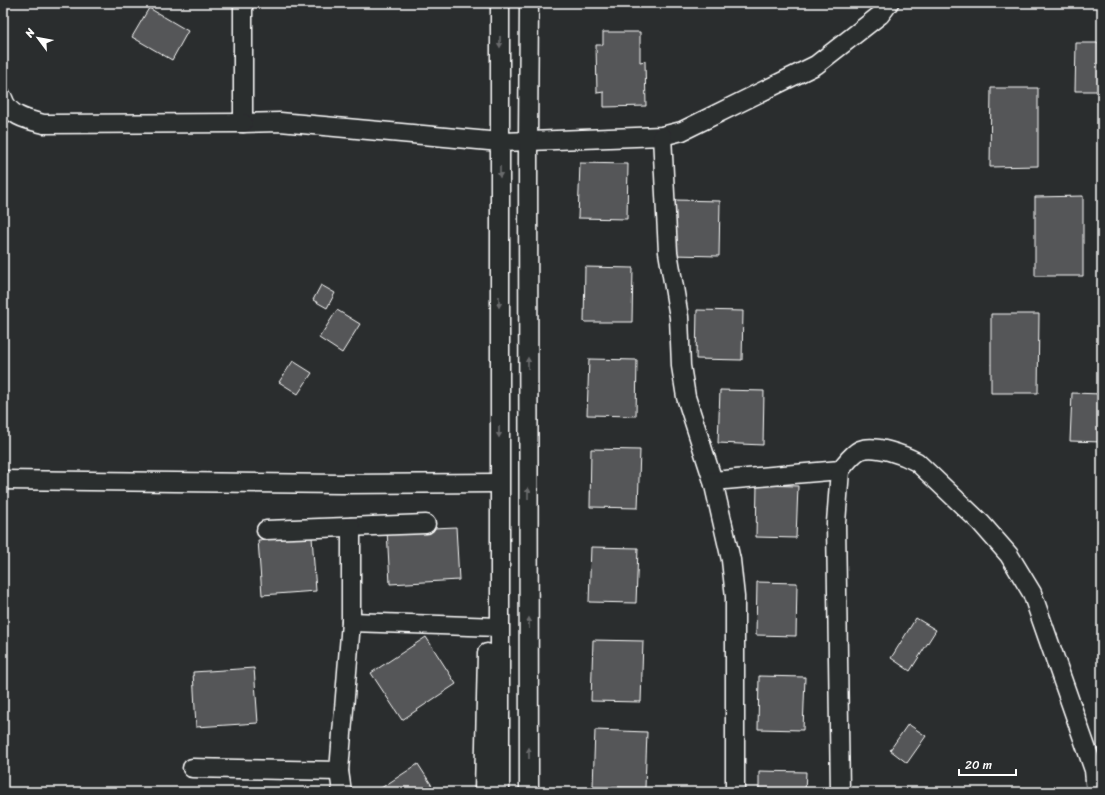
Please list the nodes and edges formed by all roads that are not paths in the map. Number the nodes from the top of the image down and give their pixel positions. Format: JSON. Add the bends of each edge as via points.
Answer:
{"nodes":[{"id":1,"x":243,"y":3,"type":"edge"},
{"id":2,"x":500,"y":3,"type":"edge"},
{"id":3,"x":529,"y":3,"type":"edge"},
{"id":4,"x":889,"y":3,"type":"edge"},
{"id":5,"x":3,"y":98,"type":"edge"},
{"id":6,"x":243,"y":123,"type":"junction"},
{"id":7,"x":662,"y":136,"type":"junction"},
{"id":8,"x":528,"y":141,"type":"junction"},
{"id":9,"x":500,"y":142,"type":"junction"},
{"id":10,"x":840,"y":470,"type":"junction"},
{"id":11,"x":3,"y":480,"type":"edge"},
{"id":12,"x":713,"y":481,"type":"junction"},
{"id":13,"x":499,"y":483,"type":"junction"},
{"id":14,"x":426,"y":524,"type":"dead end"},
{"id":15,"x":351,"y":527,"type":"junction"},
{"id":16,"x":266,"y":530,"type":"dead end"},
{"id":17,"x":351,"y":622,"type":"junction"},
{"id":18,"x":493,"y":627,"type":"junction"},
{"id":19,"x":192,"y":768,"type":"dead end"},
{"id":20,"x":340,"y":771,"type":"junction"},
{"id":21,"x":342,"y":792,"type":"edge"},
{"id":22,"x":484,"y":792,"type":"edge"},
{"id":23,"x":500,"y":792,"type":"edge"},
{"id":24,"x":529,"y":792,"type":"edge"},
{"id":25,"x":735,"y":792,"type":"edge"},
{"id":26,"x":840,"y":792,"type":"edge"},
{"id":27,"x":1096,"y":792,"type":"edge"}],
"edges":[{"from":1,"to":6,"type":"street"},
{"from":2,"to":9,"type":"street","one_way":true},
{"from":3,"to":8,"type":"street"},
{"from":4,"to":7,"type":"street","via":[[880,15],[816,65],[682,131]]},
{"from":5,"to":6,"type":"street","via":[[10,111],[44,124]]},
{"from":6,"to":9,"type":"street","via":[[280,122]]},
{"from":7,"to":8,"type":"street"},
{"from":7,"to":12,"type":"street","via":[[668,252],[679,317],[681,366],[686,397]]},
{"from":8,"to":9,"type":"street"},
{"from":24,"to":8,"type":"street","one_way":true},
{"from":9,"to":13,"type":"street","one_way":true},
{"from":10,"to":12,"type":"street"},
{"from":10,"to":26,"type":"street","via":[[836,523]]},
{"from":10,"to":27,"type":"street","via":[[848,459],[861,450],[884,450],[905,455],[917,462],[952,495],[1009,555],[1032,593],[1094,770]]},
{"from":11,"to":13,"type":"street"},
{"from":12,"to":25,"type":"street","via":[[731,560],[735,597]]},
{"from":13,"to":18,"type":"street"},
{"from":14,"to":15,"type":"street"},
{"from":15,"to":16,"type":"street"},
{"from":15,"to":17,"type":"street"},
{"from":17,"to":18,"type":"street"},
{"from":17,"to":20,"type":"street"},
{"from":18,"to":22,"type":"street"},
{"from":18,"to":23,"type":"street"},
{"from":19,"to":20,"type":"street"},
{"from":20,"to":21,"type":"street"}]}
